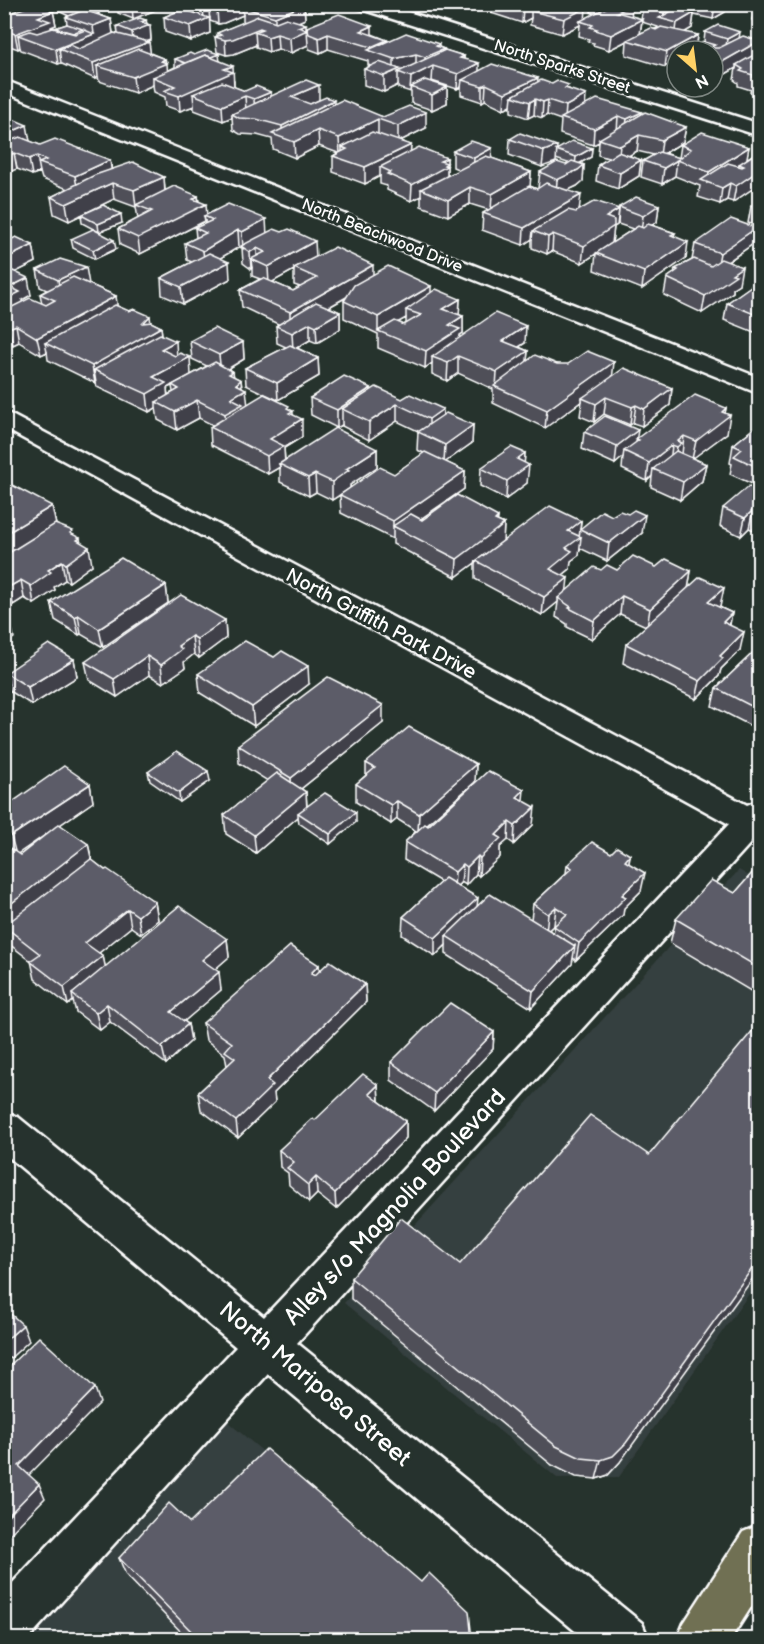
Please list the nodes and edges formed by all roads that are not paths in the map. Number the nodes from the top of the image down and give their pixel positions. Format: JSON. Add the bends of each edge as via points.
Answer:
{"nodes":[{"id":1,"x":58,"y":4,"type":"edge"},
{"id":2,"x":364,"y":4,"type":"edge"},
{"id":3,"x":4,"y":25,"type":"edge"},
{"id":4,"x":4,"y":85,"type":"edge"},
{"id":5,"x":759,"y":130,"type":"edge"},
{"id":6,"x":759,"y":387,"type":"edge"},
{"id":7,"x":4,"y":418,"type":"edge"},
{"id":8,"x":757,"y":820,"type":"edge"},
{"id":9,"x":4,"y":1129,"type":"edge"},
{"id":10,"x":268,"y":1345,"type":"junction"},
{"id":11,"x":759,"y":1549,"type":"edge"},
{"id":12,"x":4,"y":1628,"type":"edge"},
{"id":13,"x":625,"y":1640,"type":"edge"},
{"id":14,"x":701,"y":1640,"type":"edge"}],
"edges":[{"from":1,"to":3,"type":"street"},
{"from":2,"to":5,"type":"street","name":"North Sparks Street"},
{"from":4,"to":6,"type":"street","name":"North Beachwood Drive"},
{"from":7,"to":8,"type":"street","name":"North Griffith Park Drive","via":[[416,643]]},
{"from":8,"to":10,"type":"street","name":"Alley s/o Magnolia Boulevard"},
{"from":9,"to":10,"type":"street","name":"North Mariposa Street"},
{"from":10,"to":12,"type":"street","name":"Alley s/o Magnolia Boulevard"},
{"from":10,"to":13,"type":"street","name":"North Mariposa Street"},
{"from":11,"to":14,"type":"main road"}]}
